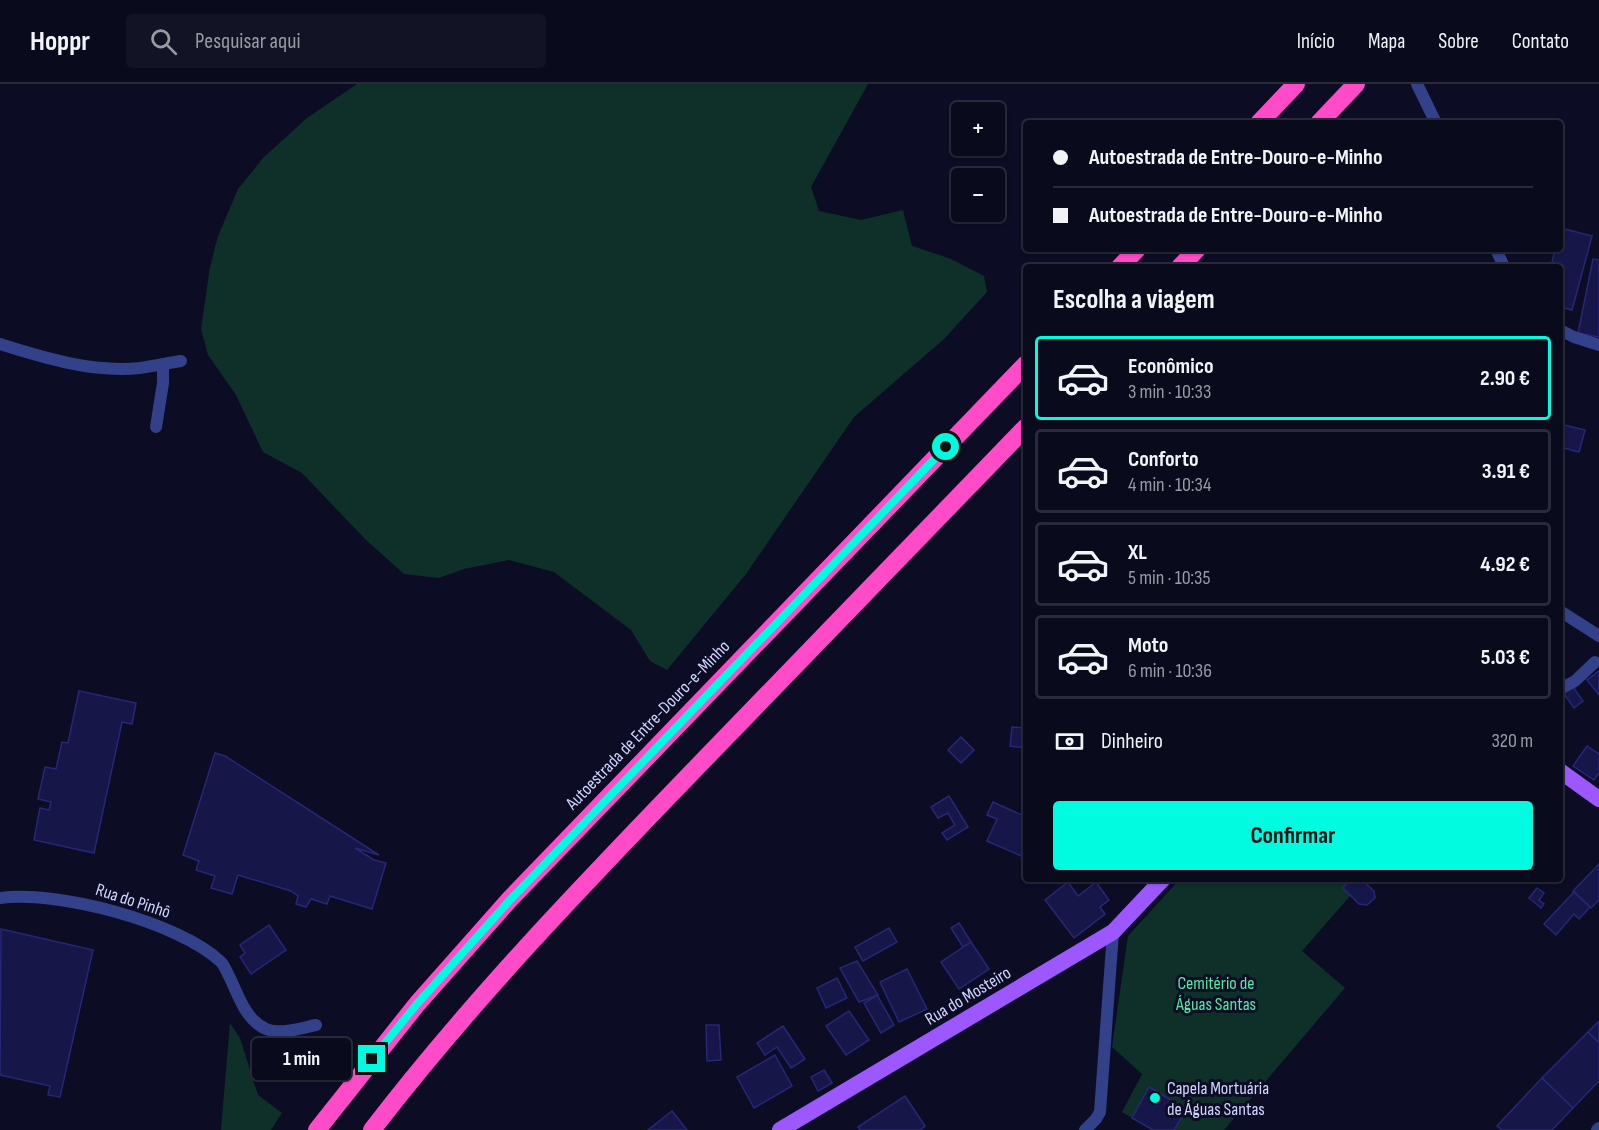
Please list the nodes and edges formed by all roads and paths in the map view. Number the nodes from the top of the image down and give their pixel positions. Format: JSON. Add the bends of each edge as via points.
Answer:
{"nodes":[{"id":1,"x":1296,"y":84,"type":"edge"},
{"id":2,"x":1356,"y":84,"type":"edge"},
{"id":3,"x":1417,"y":84,"type":"edge"},
{"id":4,"x":1261,"y":120,"type":"edge"},
{"id":5,"x":1322,"y":120,"type":"edge"},
{"id":6,"x":1435,"y":120,"type":"edge"},
{"id":7,"x":1134,"y":252,"type":"edge"},
{"id":8,"x":1194,"y":252,"type":"edge"},
{"id":9,"x":1123,"y":264,"type":"edge"},
{"id":10,"x":1183,"y":264,"type":"edge"},
{"id":11,"x":1563,"y":332,"type":"edge"},
{"id":12,"x":0,"y":344,"type":"edge"},
{"id":13,"x":1599,"y":345,"type":"edge"},
{"id":14,"x":181,"y":361,"type":"dead end"},
{"id":15,"x":163,"y":364,"type":"junction"},
{"id":16,"x":1023,"y":367,"type":"edge"},
{"id":17,"x":156,"y":427,"type":"dead end"},
{"id":18,"x":1023,"y":430,"type":"edge"},
{"id":19,"x":1563,"y":613,"type":"edge"},
{"id":20,"x":1599,"y":636,"type":"edge"},
{"id":21,"x":1595,"y":662,"type":"dead end"},
{"id":22,"x":1563,"y":687,"type":"edge"},
{"id":23,"x":1563,"y":773,"type":"edge"},
{"id":24,"x":1599,"y":799,"type":"edge"},
{"id":25,"x":1160,"y":882,"type":"edge"},
{"id":26,"x":0,"y":898,"type":"edge"},
{"id":27,"x":1113,"y":932,"type":"junction"},
{"id":28,"x":316,"y":1025,"type":"dead end"},
{"id":29,"x":317,"y":1130,"type":"edge"},
{"id":30,"x":372,"y":1130,"type":"edge"},
{"id":31,"x":780,"y":1130,"type":"edge"},
{"id":32,"x":1085,"y":1130,"type":"edge"}],
"edges":[{"from":1,"to":4,"type":"highway"},
{"from":2,"to":5,"type":"highway"},
{"from":3,"to":6,"type":"street"},
{"from":7,"to":9,"type":"highway"},
{"from":8,"to":10,"type":"highway"},
{"from":11,"to":13,"type":"street"},
{"from":12,"to":15,"type":"street","via":[[89,366],[139,368]]},
{"from":14,"to":15,"type":"street"},
{"from":15,"to":17,"type":"street"},
{"from":16,"to":29,"type":"highway","name":"Autoestrada de Entre-Douro-e-Minho","via":[[510,900],[417,1004]]},
{"from":18,"to":30,"type":"highway","via":[[523,951],[459,1022]]},
{"from":19,"to":20,"type":"street"},
{"from":21,"to":22,"type":"street"},
{"from":23,"to":24,"type":"main road"},
{"from":25,"to":27,"type":"main road","name":"Rua do Mosteiro"},
{"from":26,"to":28,"type":"street","name":"Rua do Pinhô","via":[[70,900],[153,922],[222,963],[250,1018],[267,1029],[284,1031]]},
{"from":27,"to":31,"type":"main road","name":"Rua do Mosteiro"},
{"from":27,"to":32,"type":"street","via":[[1100,1112]]}]}
